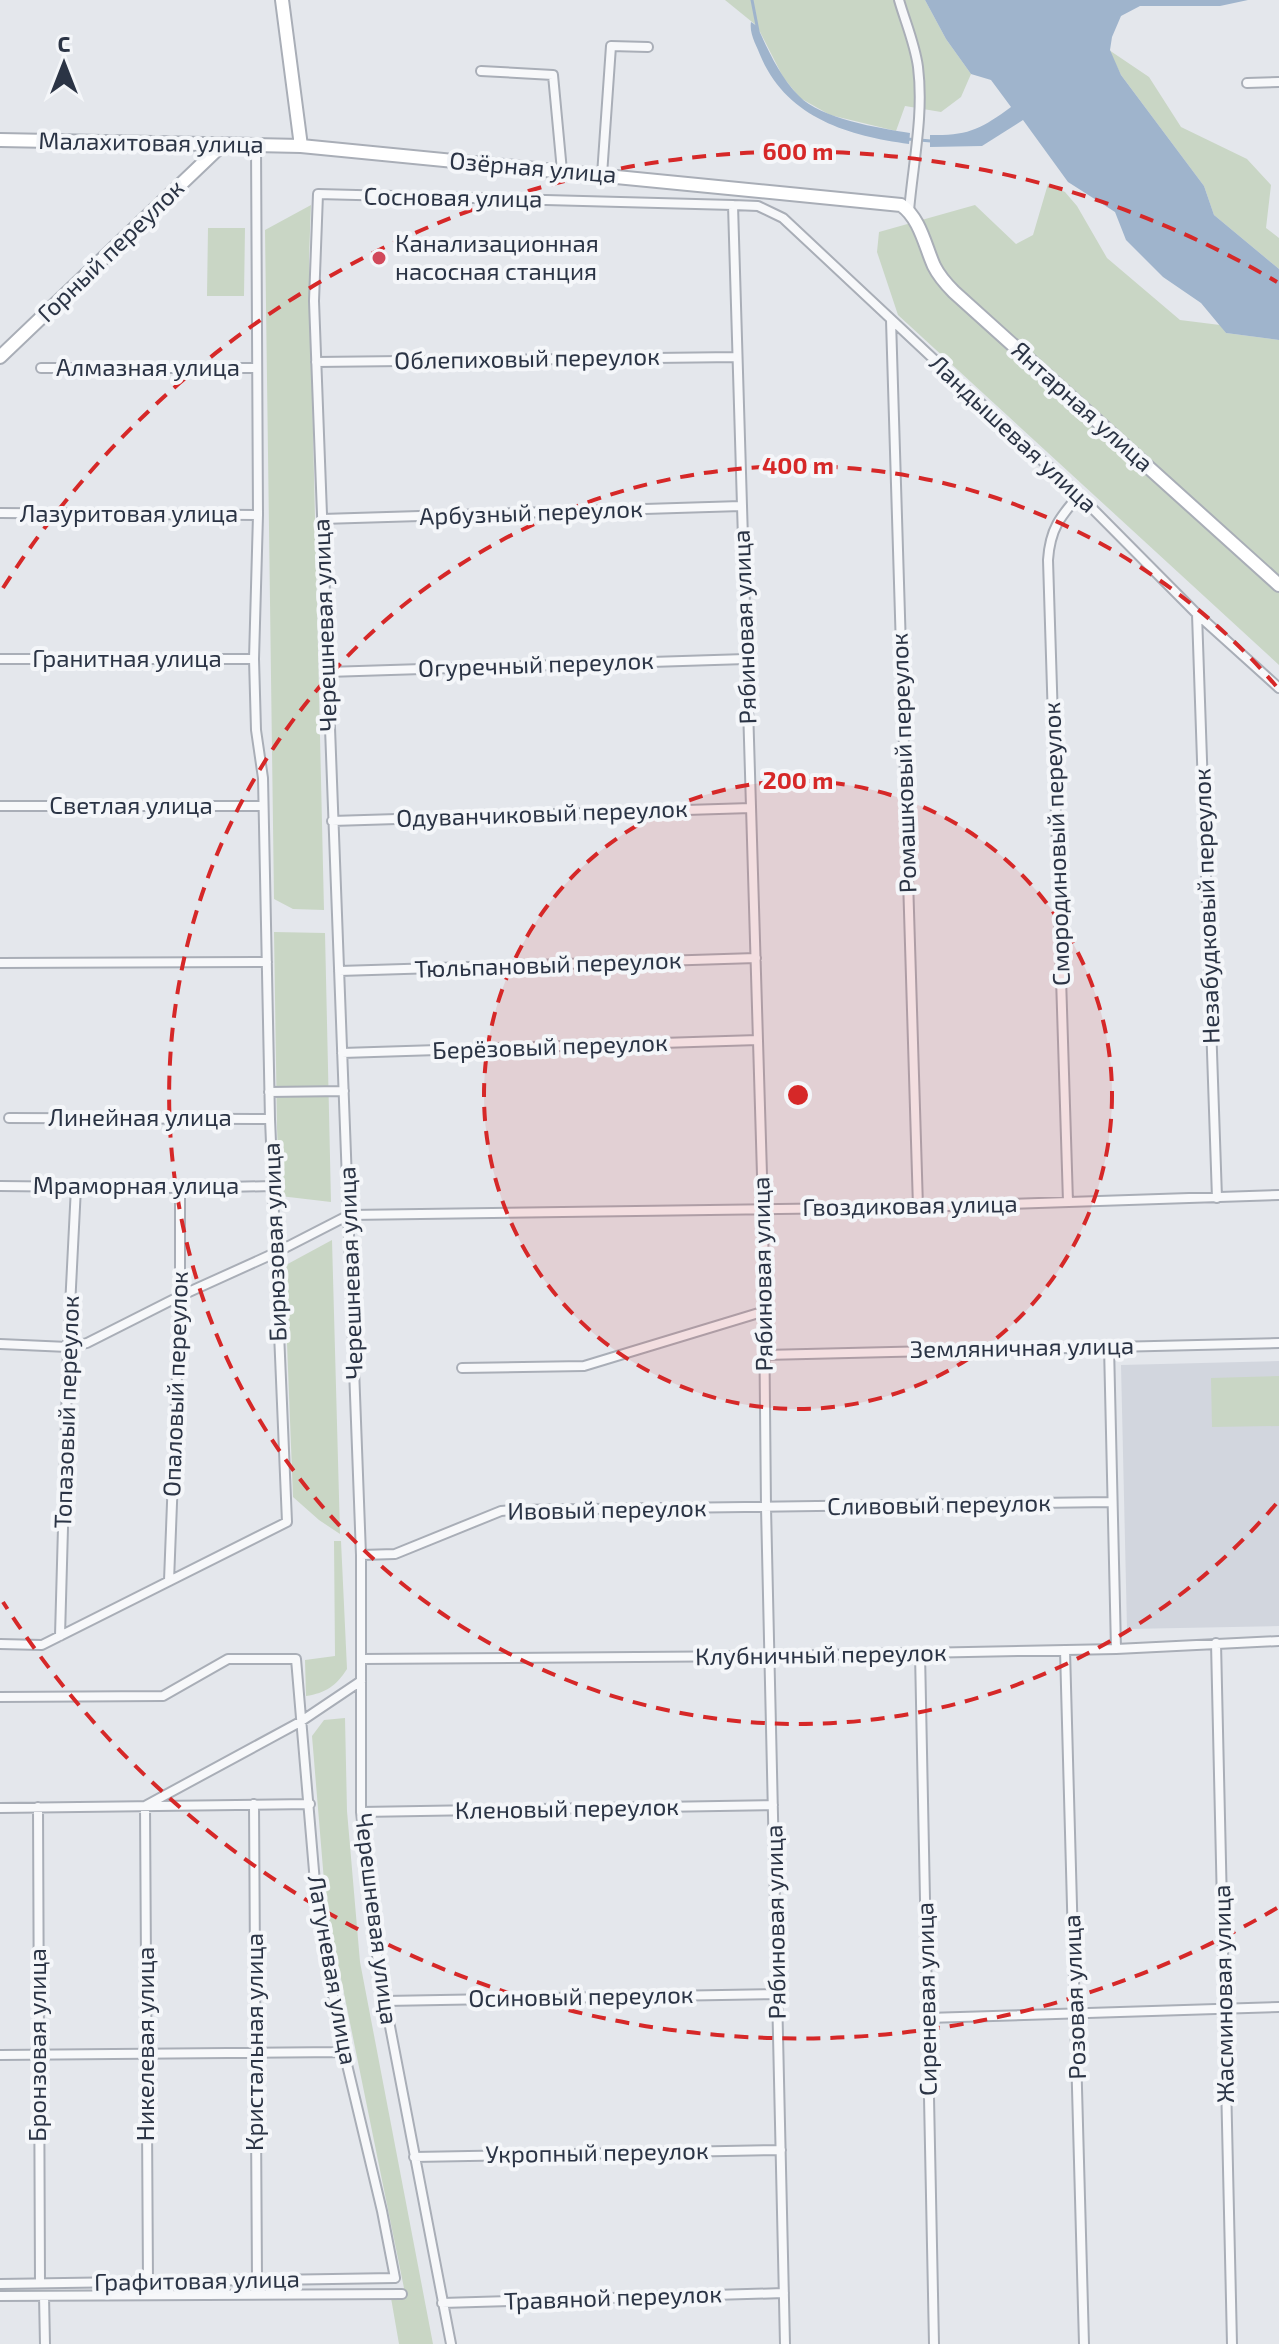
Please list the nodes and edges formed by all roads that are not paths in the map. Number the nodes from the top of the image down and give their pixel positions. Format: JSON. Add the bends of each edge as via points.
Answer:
{"nodes":[{"id":1,"x":282,"y":0,"type":"edge"},
{"id":2,"x":899,"y":0,"type":"edge"},
{"id":3,"x":648,"y":47,"type":"dead end"},
{"id":4,"x":481,"y":71,"type":"dead end"},
{"id":5,"x":1279,"y":82,"type":"edge"},
{"id":6,"x":1247,"y":83,"type":"dead end"},
{"id":7,"x":0,"y":140,"type":"edge"},
{"id":8,"x":223,"y":144,"type":"junction"},
{"id":9,"x":256,"y":145,"type":"junction"},
{"id":10,"x":301,"y":146,"type":"junction"},
{"id":11,"x":562,"y":171,"type":"junction"},
{"id":12,"x":602,"y":175,"type":"junction"},
{"id":13,"x":318,"y":194,"type":"joint"},
{"id":14,"x":733,"y":205,"type":"junction"},
{"id":15,"x":909,"y":211,"type":"junction"},
{"id":16,"x":891,"y":320,"type":"junction"},
{"id":17,"x":0,"y":357,"type":"edge"},
{"id":18,"x":737,"y":357,"type":"junction"},
{"id":19,"x":316,"y":362,"type":"junction"},
{"id":20,"x":41,"y":368,"type":"dead end"},
{"id":21,"x":256,"y":368,"type":"junction"},
{"id":22,"x":1079,"y":495,"type":"junction"},
{"id":23,"x":741,"y":506,"type":"junction"},
{"id":24,"x":0,"y":513,"type":"edge"},
{"id":25,"x":258,"y":515,"type":"junction"},
{"id":26,"x":322,"y":519,"type":"junction"},
{"id":27,"x":1279,"y":585,"type":"edge"},
{"id":28,"x":1197,"y":614,"type":"junction"},
{"id":29,"x":0,"y":659,"type":"edge"},
{"id":30,"x":254,"y":659,"type":"junction"},
{"id":31,"x":746,"y":659,"type":"junction"},
{"id":32,"x":327,"y":672,"type":"junction"},
{"id":33,"x":1279,"y":688,"type":"edge"},
{"id":34,"x":0,"y":806,"type":"edge"},
{"id":35,"x":262,"y":806,"type":"junction"},
{"id":36,"x":751,"y":808,"type":"junction"},
{"id":37,"x":332,"y":821,"type":"junction"},
{"id":38,"x":756,"y":958,"type":"junction"},
{"id":39,"x":267,"y":962,"type":"junction"},
{"id":40,"x":0,"y":963,"type":"edge"},
{"id":41,"x":339,"y":971,"type":"junction"},
{"id":42,"x":758,"y":1040,"type":"junction"},
{"id":43,"x":342,"y":1053,"type":"junction"},
{"id":44,"x":344,"y":1091,"type":"junction"},
{"id":45,"x":269,"y":1092,"type":"junction"},
{"id":46,"x":9,"y":1118,"type":"dead end"},
{"id":47,"x":270,"y":1119,"type":"junction"},
{"id":48,"x":0,"y":1186,"type":"edge"},
{"id":49,"x":273,"y":1186,"type":"junction"},
{"id":50,"x":76,"y":1187,"type":"junction"},
{"id":51,"x":180,"y":1188,"type":"junction"},
{"id":52,"x":1279,"y":1195,"type":"edge"},
{"id":53,"x":1217,"y":1198,"type":"junction"},
{"id":54,"x":1068,"y":1202,"type":"junction"},
{"id":55,"x":918,"y":1207,"type":"junction"},
{"id":56,"x":763,"y":1208,"type":"junction"},
{"id":57,"x":349,"y":1215,"type":"junction"},
{"id":58,"x":275,"y":1253,"type":"junction"},
{"id":59,"x":180,"y":1296,"type":"junction"},
{"id":60,"x":762,"y":1312,"type":"junction"},
{"id":61,"x":1279,"y":1343,"type":"edge"},
{"id":62,"x":0,"y":1344,"type":"edge"},
{"id":63,"x":1109,"y":1346,"type":"junction"},
{"id":64,"x":68,"y":1347,"type":"junction"},
{"id":65,"x":764,"y":1355,"type":"junction"},
{"id":66,"x":462,"y":1368,"type":"dead end"},
{"id":67,"x":1112,"y":1502,"type":"junction"},
{"id":68,"x":766,"y":1507,"type":"junction"},
{"id":69,"x":361,"y":1555,"type":"junction"},
{"id":70,"x":169,"y":1581,"type":"junction"},
{"id":71,"x":60,"y":1636,"type":"junction"},
{"id":72,"x":1279,"y":1641,"type":"edge"},
{"id":73,"x":1216,"y":1643,"type":"junction"},
{"id":74,"x":0,"y":1644,"type":"edge"},
{"id":75,"x":1116,"y":1649,"type":"junction"},
{"id":76,"x":1065,"y":1650,"type":"junction"},
{"id":77,"x":920,"y":1653,"type":"junction"},
{"id":78,"x":769,"y":1656,"type":"junction"},
{"id":79,"x":362,"y":1659,"type":"junction"},
{"id":80,"x":361,"y":1681,"type":"junction"},
{"id":81,"x":0,"y":1697,"type":"edge"},
{"id":82,"x":300,"y":1722,"type":"junction"},
{"id":83,"x":254,"y":1804,"type":"junction"},
{"id":84,"x":310,"y":1804,"type":"junction"},
{"id":85,"x":773,"y":1805,"type":"junction"},
{"id":86,"x":145,"y":1806,"type":"junction"},
{"id":87,"x":38,"y":1807,"type":"junction"},
{"id":88,"x":0,"y":1808,"type":"edge"},
{"id":89,"x":361,"y":1812,"type":"junction"},
{"id":90,"x":777,"y":1994,"type":"junction"},
{"id":91,"x":385,"y":2001,"type":"junction"},
{"id":92,"x":1279,"y":2007,"type":"edge"},
{"id":93,"x":1224,"y":2009,"type":"junction"},
{"id":94,"x":1076,"y":2012,"type":"junction"},
{"id":95,"x":927,"y":2018,"type":"junction"},
{"id":96,"x":255,"y":2051,"type":"junction"},
{"id":97,"x":344,"y":2052,"type":"junction"},
{"id":98,"x":145,"y":2054,"type":"junction"},
{"id":99,"x":0,"y":2055,"type":"edge"},
{"id":100,"x":38,"y":2055,"type":"junction"},
{"id":101,"x":781,"y":2150,"type":"junction"},
{"id":102,"x":414,"y":2157,"type":"junction"},
{"id":103,"x":395,"y":2278,"type":"joint"},
{"id":104,"x":257,"y":2280,"type":"junction"},
{"id":105,"x":148,"y":2281,"type":"junction"},
{"id":106,"x":40,"y":2282,"type":"junction"},
{"id":107,"x":0,"y":2284,"type":"edge"},
{"id":108,"x":784,"y":2293,"type":"junction"},
{"id":109,"x":402,"y":2294,"type":"dead end"},
{"id":110,"x":0,"y":2296,"type":"edge"},
{"id":111,"x":44,"y":2296,"type":"junction"},
{"id":112,"x":442,"y":2303,"type":"junction"},
{"id":113,"x":45,"y":2344,"type":"edge"},
{"id":114,"x":451,"y":2344,"type":"edge"},
{"id":115,"x":785,"y":2344,"type":"edge"},
{"id":116,"x":934,"y":2344,"type":"edge"},
{"id":117,"x":1084,"y":2344,"type":"edge"},
{"id":118,"x":1232,"y":2344,"type":"edge"}],
"edges":[{"from":1,"to":10,"type":"street"},
{"from":2,"to":15,"type":"street","via":[[920,92]]},
{"from":3,"to":12,"type":"street","via":[[611,46]]},
{"from":4,"to":11,"type":"street","via":[[553,75]]},
{"from":5,"to":6,"type":"street"},
{"from":7,"to":8,"type":"street","name":"Малахитовая улица"},
{"from":8,"to":9,"type":"street","name":"Малахитовая улица"},
{"from":8,"to":17,"type":"street","name":"Горный переулок"},
{"from":9,"to":10,"type":"street","name":"Малахитовая улица"},
{"from":9,"to":21,"type":"street","name":"Бирюзовая улица"},
{"from":10,"to":11,"type":"street","name":"Озёрная улица"},
{"from":11,"to":12,"type":"street","name":"Озёрная улица"},
{"from":12,"to":15,"type":"street","name":"Озёрная улица","via":[[893,203]]},
{"from":13,"to":14,"type":"street","name":"Сосновая улица"},
{"from":13,"to":19,"type":"street","name":"Черешневая улица"},
{"from":14,"to":16,"type":"street","name":"Ландышевая улица","via":[[758,206],[783,218]]},
{"from":14,"to":18,"type":"street","name":"Рябиновая улица"},
{"from":15,"to":27,"type":"street","name":"Янтарная улица","via":[[936,269],[954,292]]},
{"from":16,"to":22,"type":"street","name":"Ландышевая улица"},
{"from":16,"to":55,"type":"street","name":"Ромашковый переулок"},
{"from":18,"to":19,"type":"street","name":"Облепиховый переулок"},
{"from":18,"to":23,"type":"street","name":"Рябиновая улица"},
{"from":19,"to":26,"type":"street","name":"Черешневая улица"},
{"from":20,"to":21,"type":"street","name":"Алмазная улица"},
{"from":21,"to":25,"type":"street","name":"Бирюзовая улица"},
{"from":22,"to":28,"type":"street","name":"Ландышевая улица"},
{"from":22,"to":54,"type":"street","name":"Смородиновый переулок","via":[[1049,541],[1048,560]]},
{"from":23,"to":26,"type":"street","name":"Арбузный переулок"},
{"from":23,"to":31,"type":"street","name":"Рябиновая улица"},
{"from":24,"to":25,"type":"street","name":"Лазуритовая улица"},
{"from":25,"to":30,"type":"street","name":"Бирюзовая улица"},
{"from":26,"to":32,"type":"street","name":"Черешневая улица"},
{"from":28,"to":33,"type":"street","name":"Ландышевая улица"},
{"from":28,"to":53,"type":"street","name":"Незабудковый переулок"},
{"from":29,"to":30,"type":"street","name":"Гранитная улица"},
{"from":30,"to":35,"type":"street","name":"Бирюзовая улица"},
{"from":31,"to":32,"type":"street","name":"Огуречный переулок"},
{"from":31,"to":36,"type":"street","name":"Рябиновая улица"},
{"from":32,"to":37,"type":"street","name":"Черешневая улица"},
{"from":34,"to":35,"type":"street","name":"Светлая улица"},
{"from":35,"to":39,"type":"street","name":"Бирюзовая улица"},
{"from":36,"to":37,"type":"street","name":"Одуванчиковый переулок"},
{"from":36,"to":38,"type":"street","name":"Рябиновая улица"},
{"from":37,"to":41,"type":"street","name":"Черешневая улица"},
{"from":38,"to":41,"type":"street","name":"Тюльпановый переулок"},
{"from":38,"to":42,"type":"street","name":"Рябиновая улица"},
{"from":39,"to":40,"type":"street"},
{"from":39,"to":45,"type":"street","name":"Бирюзовая улица"},
{"from":41,"to":43,"type":"street","name":"Черешневая улица"},
{"from":42,"to":43,"type":"street","name":"Берёзовый переулок"},
{"from":42,"to":56,"type":"street","name":"Рябиновая улица"},
{"from":43,"to":44,"type":"street","name":"Черешневая улица"},
{"from":44,"to":45,"type":"street"},
{"from":44,"to":57,"type":"street","name":"Черешневая улица"},
{"from":45,"to":47,"type":"street","name":"Бирюзовая улица"},
{"from":46,"to":47,"type":"street","name":"Линейная улица"},
{"from":47,"to":49,"type":"street","name":"Бирюзовая улица"},
{"from":48,"to":50,"type":"street","name":"Мраморная улица"},
{"from":49,"to":51,"type":"street","name":"Мраморная улица"},
{"from":49,"to":58,"type":"street","name":"Бирюзовая улица"},
{"from":50,"to":51,"type":"street","name":"Мраморная улица"},
{"from":50,"to":64,"type":"street","name":"Топазовый переулок"},
{"from":51,"to":59,"type":"street","name":"Опаловый переулок"},
{"from":52,"to":53,"type":"street","name":"Гвоздиковая улица"},
{"from":53,"to":54,"type":"street","name":"Гвоздиковая улица"},
{"from":54,"to":55,"type":"street","name":"Гвоздиковая улица"},
{"from":55,"to":56,"type":"street","name":"Гвоздиковая улица"},
{"from":56,"to":57,"type":"street","name":"Гвоздиковая улица"},
{"from":56,"to":60,"type":"street","name":"Рябиновая улица"},
{"from":57,"to":58,"type":"street"},
{"from":57,"to":69,"type":"street","name":"Черешневая улица"},
{"from":58,"to":59,"type":"street"},
{"from":58,"to":70,"type":"street","name":"Бирюзовая улица","via":[[287,1522]]},
{"from":59,"to":64,"type":"street","via":[[87,1343]]},
{"from":59,"to":70,"type":"street","name":"Опаловый переулок"},
{"from":60,"to":65,"type":"street","name":"Рябиновая улица"},
{"from":60,"to":66,"type":"street","via":[[584,1366]]},
{"from":61,"to":63,"type":"street","name":"Земляничная улица"},
{"from":62,"to":64,"type":"street"},
{"from":63,"to":65,"type":"street","name":"Земляничная улица"},
{"from":63,"to":67,"type":"street"},
{"from":64,"to":71,"type":"street","name":"Топазовый переулок"},
{"from":65,"to":68,"type":"street","name":"Рябиновая улица"},
{"from":67,"to":68,"type":"street","name":"Сливовый переулок"},
{"from":67,"to":75,"type":"street"},
{"from":68,"to":69,"type":"street","name":"Ивовый переулок","via":[[501,1511],[395,1554]]},
{"from":68,"to":78,"type":"street","name":"Рябиновая улица"},
{"from":69,"to":79,"type":"street","name":"Черешневая улица"},
{"from":70,"to":71,"type":"street"},
{"from":71,"to":74,"type":"street","via":[[42,1645]]},
{"from":72,"to":73,"type":"street","name":"Клубничный переулок"},
{"from":73,"to":75,"type":"street","name":"Клубничный переулок"},
{"from":73,"to":93,"type":"street","name":"Жасминовая улица"},
{"from":75,"to":76,"type":"street","name":"Клубничный переулок"},
{"from":76,"to":77,"type":"street","name":"Клубничный переулок"},
{"from":76,"to":94,"type":"street","name":"Розовая улица"},
{"from":77,"to":78,"type":"street","name":"Клубничный переулок"},
{"from":77,"to":95,"type":"street","name":"Сиреневая улица"},
{"from":78,"to":79,"type":"street","name":"Клубничный переулок"},
{"from":78,"to":85,"type":"street","name":"Рябиновая улица"},
{"from":79,"to":80,"type":"street","name":"Черешневая улица"},
{"from":80,"to":82,"type":"street"},
{"from":80,"to":89,"type":"street","name":"Черешневая улица"},
{"from":81,"to":82,"type":"street","name":"Латуневая улица","via":[[163,1696],[228,1659],[296,1659]]},
{"from":82,"to":84,"type":"street","name":"Латуневая улица"},
{"from":82,"to":86,"type":"street"},
{"from":83,"to":84,"type":"street"},
{"from":83,"to":86,"type":"street"},
{"from":83,"to":96,"type":"street","name":"Кристальная улица"},
{"from":84,"to":97,"type":"street","name":"Латуневая улица","via":[[318,1918]]},
{"from":85,"to":89,"type":"street","name":"Кленовый переулок"},
{"from":85,"to":90,"type":"street","name":"Рябиновая улица"},
{"from":86,"to":87,"type":"street"},
{"from":86,"to":98,"type":"street","name":"Никелевая улица"},
{"from":87,"to":88,"type":"street"},
{"from":87,"to":100,"type":"street","name":"Бронзовая улица"},
{"from":89,"to":91,"type":"street","name":"Черешневая улица"},
{"from":90,"to":91,"type":"street","name":"Осиновый переулок"},
{"from":90,"to":101,"type":"street","name":"Рябиновая улица"},
{"from":91,"to":102,"type":"street","name":"Черешневая улица"},
{"from":92,"to":93,"type":"street"},
{"from":93,"to":94,"type":"street"},
{"from":93,"to":118,"type":"street","name":"Жасминовая улица"},
{"from":94,"to":95,"type":"street"},
{"from":94,"to":117,"type":"street","name":"Розовая улица"},
{"from":95,"to":116,"type":"street","name":"Сиреневая улица"},
{"from":96,"to":97,"type":"street"},
{"from":96,"to":98,"type":"street"},
{"from":96,"to":104,"type":"street","name":"Кристальная улица"},
{"from":97,"to":103,"type":"street","name":"Латуневая улица"},
{"from":98,"to":100,"type":"street"},
{"from":98,"to":105,"type":"street","name":"Никелевая улица"},
{"from":99,"to":100,"type":"street"},
{"from":100,"to":106,"type":"street","name":"Бронзовая улица"},
{"from":101,"to":102,"type":"street","name":"Укропный переулок"},
{"from":101,"to":108,"type":"street","name":"Рябиновая улица"},
{"from":102,"to":112,"type":"street","name":"Черешневая улица"},
{"from":103,"to":104,"type":"street","name":"Графитовая улица"},
{"from":104,"to":105,"type":"street","name":"Графитовая улица"},
{"from":105,"to":106,"type":"street","name":"Графитовая улица"},
{"from":106,"to":107,"type":"street","name":"Графитовая улица"},
{"from":108,"to":112,"type":"street","name":"Травяной переулок"},
{"from":108,"to":115,"type":"street","name":"Рябиновая улица"},
{"from":109,"to":111,"type":"street"},
{"from":110,"to":111,"type":"street"},
{"from":111,"to":113,"type":"street"},
{"from":112,"to":114,"type":"street","name":"Черешневая улица"}]}
